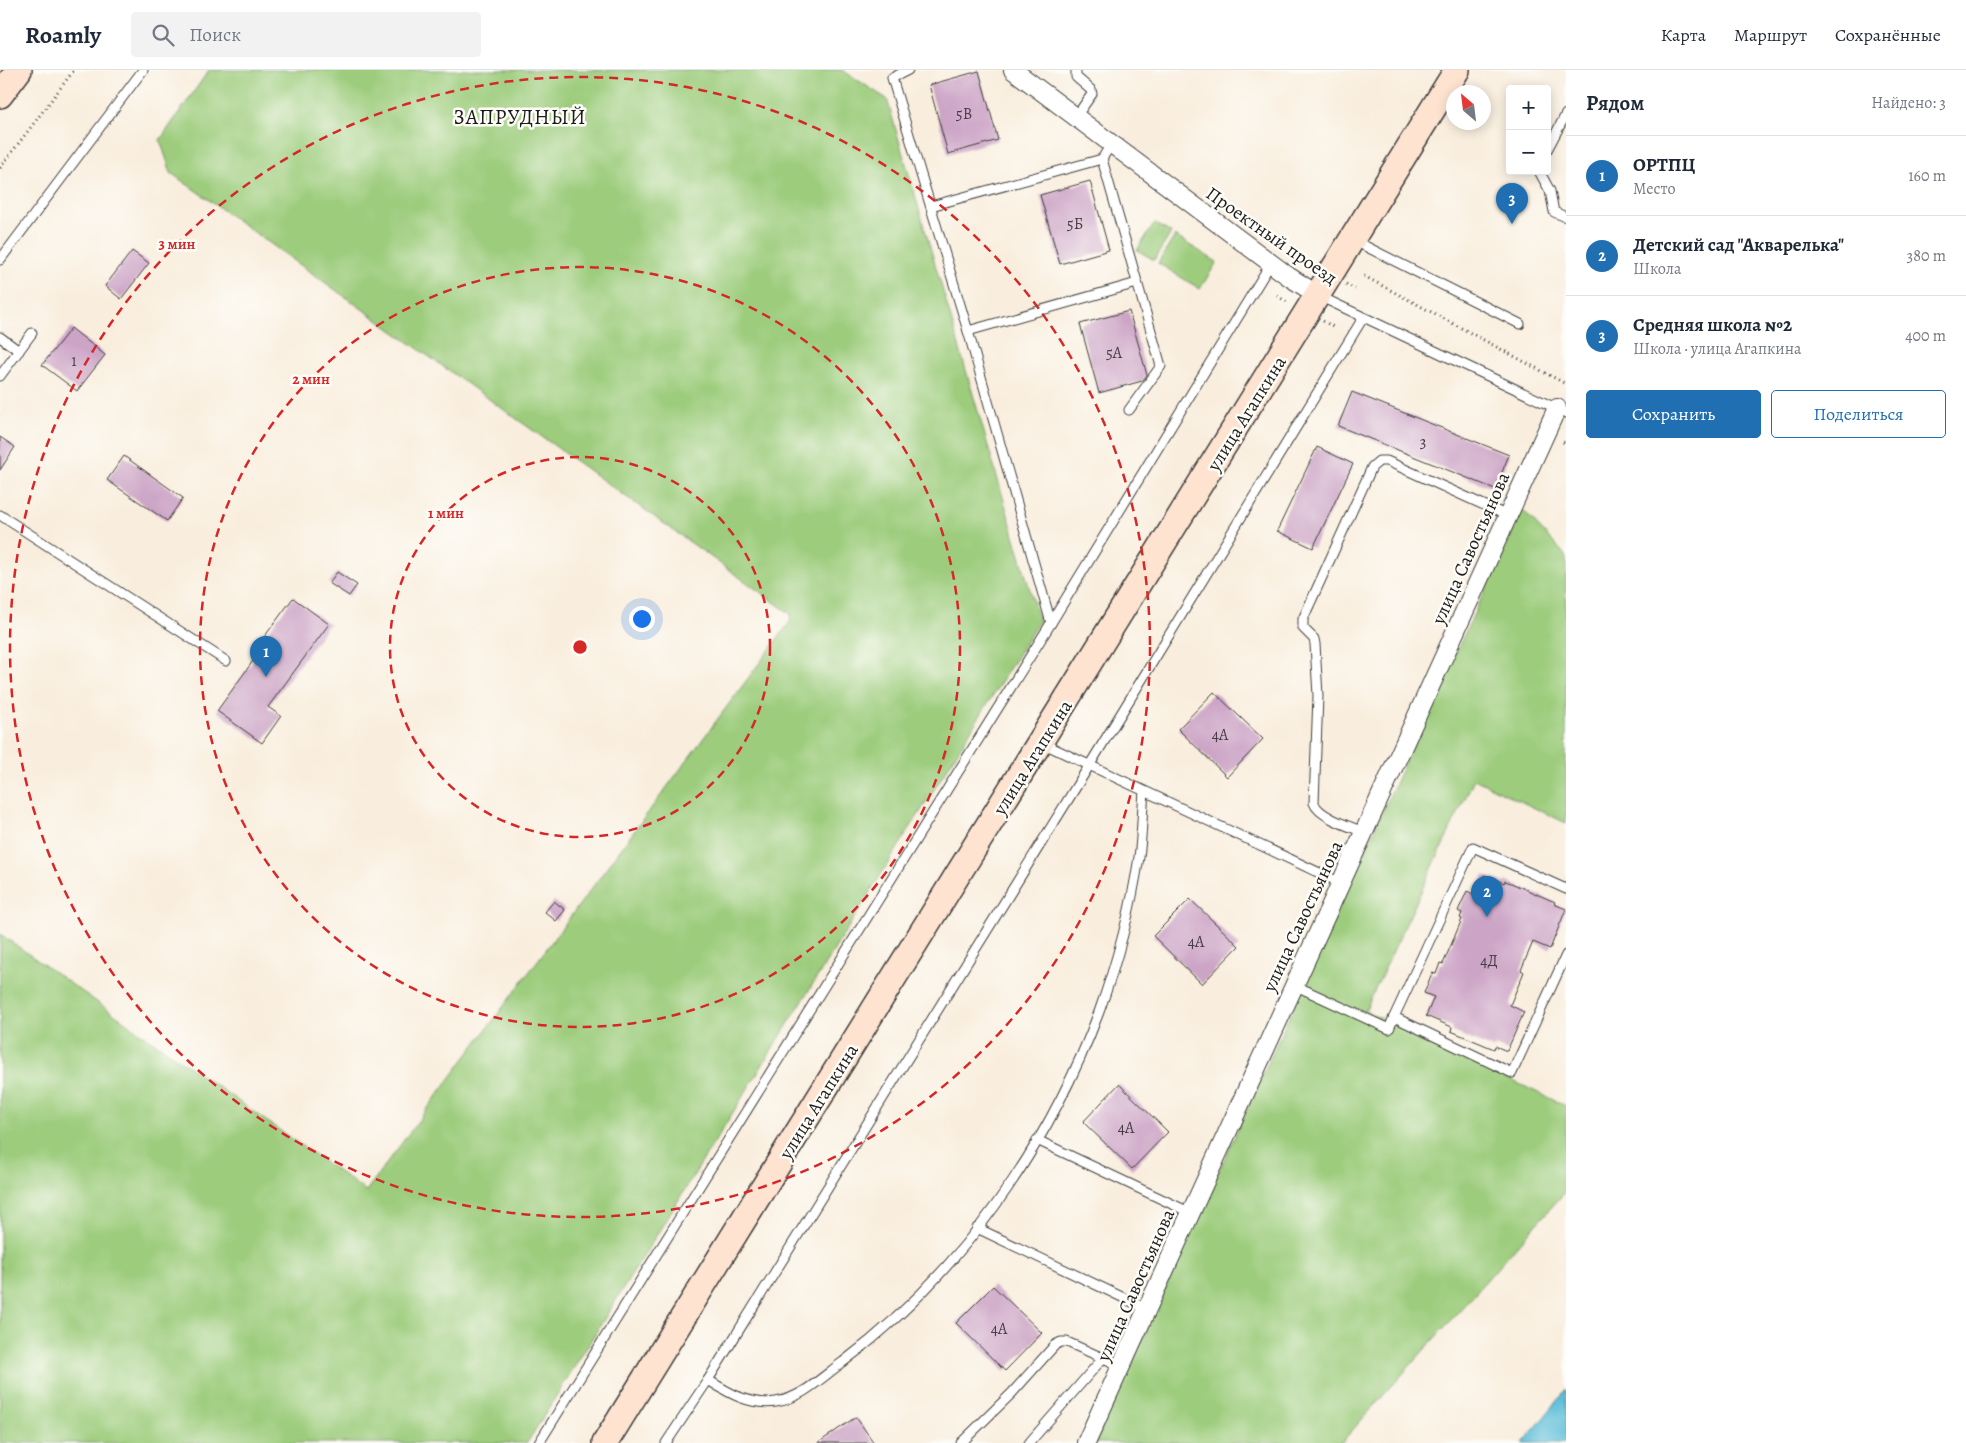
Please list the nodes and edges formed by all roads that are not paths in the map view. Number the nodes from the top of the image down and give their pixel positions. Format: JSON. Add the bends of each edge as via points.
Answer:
{"nodes":[{"id":1,"x":19,"y":70,"type":"edge"},
{"id":2,"x":143,"y":70,"type":"edge"},
{"id":3,"x":908,"y":70,"type":"edge"},
{"id":4,"x":1013,"y":70,"type":"edge"},
{"id":5,"x":1076,"y":70,"type":"edge"},
{"id":6,"x":1458,"y":70,"type":"edge"},
{"id":7,"x":0,"y":95,"type":"edge"},
{"id":8,"x":1566,"y":114,"type":"edge"},
{"id":9,"x":1076,"y":118,"type":"junction"},
{"id":10,"x":1551,"y":142,"type":"edge"},
{"id":11,"x":1106,"y":151,"type":"junction"},
{"id":12,"x":1541,"y":175,"type":"edge"},
{"id":13,"x":931,"y":206,"type":"junction"},
{"id":14,"x":1566,"y":218,"type":"edge"},
{"id":15,"x":1353,"y":240,"type":"junction"},
{"id":16,"x":0,"y":260,"type":"edge"},
{"id":17,"x":1271,"y":263,"type":"junction"},
{"id":18,"x":1137,"y":283,"type":"junction"},
{"id":19,"x":1319,"y":296,"type":"junction"},
{"id":20,"x":1363,"y":318,"type":"junction"},
{"id":21,"x":1520,"y":324,"type":"dead end"},
{"id":22,"x":968,"y":331,"type":"junction"},
{"id":23,"x":32,"y":334,"type":"dead end"},
{"id":24,"x":0,"y":337,"type":"edge"},
{"id":25,"x":19,"y":351,"type":"junction"},
{"id":26,"x":0,"y":376,"type":"edge"},
{"id":27,"x":1129,"y":410,"type":"dead end"},
{"id":28,"x":1562,"y":410,"type":"edge"},
{"id":29,"x":0,"y":515,"type":"edge"},
{"id":30,"x":1508,"y":516,"type":"junction"},
{"id":31,"x":1051,"y":623,"type":"junction"},
{"id":32,"x":226,"y":661,"type":"dead end"},
{"id":33,"x":1040,"y":742,"type":"junction"},
{"id":34,"x":1089,"y":766,"type":"junction"},
{"id":35,"x":1144,"y":792,"type":"junction"},
{"id":36,"x":1364,"y":832,"type":"junction"},
{"id":37,"x":1341,"y":883,"type":"junction"},
{"id":38,"x":1566,"y":889,"type":"edge"},
{"id":39,"x":1566,"y":955,"type":"edge"},
{"id":40,"x":1294,"y":985,"type":"junction"},
{"id":41,"x":1394,"y":1017,"type":"junction"},
{"id":42,"x":1037,"y":1140,"type":"junction"},
{"id":43,"x":1191,"y":1212,"type":"junction"},
{"id":44,"x":977,"y":1228,"type":"junction"},
{"id":45,"x":1147,"y":1309,"type":"junction"},
{"id":46,"x":1104,"y":1358,"type":"junction"},
{"id":47,"x":1121,"y":1366,"type":"junction"},
{"id":48,"x":708,"y":1380,"type":"junction"},
{"id":49,"x":538,"y":1443,"type":"edge"},
{"id":50,"x":605,"y":1443,"type":"edge"},
{"id":51,"x":666,"y":1443,"type":"edge"},
{"id":52,"x":961,"y":1443,"type":"edge"},
{"id":53,"x":1029,"y":1443,"type":"edge"},
{"id":54,"x":1086,"y":1443,"type":"edge"}],
"edges":[{"from":1,"to":7,"type":"main road"},
{"from":2,"to":16,"type":"lane"},
{"from":3,"to":13,"type":"lane","via":[[892,78]]},
{"from":4,"to":9,"type":"street","name":"Проектный проезд"},
{"from":5,"to":9,"type":"lane","via":[[1076,77],[1092,94]]},
{"from":6,"to":15,"type":"main road","name":"улица Агапкина"},
{"from":8,"to":10,"type":"lane"},
{"from":9,"to":11,"type":"street","name":"Проектный проезд"},
{"from":11,"to":13,"type":"lane"},
{"from":11,"to":17,"type":"street","name":"Проектный проезд"},
{"from":11,"to":18,"type":"lane"},
{"from":12,"to":14,"type":"lane","via":[[1550,191],[1554,212]]},
{"from":13,"to":22,"type":"lane"},
{"from":15,"to":19,"type":"main road","name":"улица Агапкина"},
{"from":15,"to":21,"type":"lane"},
{"from":17,"to":19,"type":"street","name":"Проектный проезд"},
{"from":17,"to":31,"type":"lane"},
{"from":18,"to":22,"type":"lane"},
{"from":18,"to":27,"type":"lane","via":[[1161,366]]},
{"from":19,"to":20,"type":"lane","name":"Проектный проезд"},
{"from":19,"to":33,"type":"main road","name":"улица Агапкина"},
{"from":20,"to":28,"type":"lane","name":"Проектный проезд"},
{"from":20,"to":34,"type":"lane"},
{"from":22,"to":31,"type":"lane"},
{"from":23,"to":25,"type":"lane"},
{"from":24,"to":25,"type":"lane"},
{"from":25,"to":26,"type":"lane"},
{"from":28,"to":30,"type":"street","name":"улица Савостьянова"},
{"from":29,"to":32,"type":"lane"},
{"from":30,"to":36,"type":"street","name":"улица Савостьянова"},
{"from":30,"to":36,"type":"lane","via":[[1387,461],[1379,461],[1372,467],[1303,624],[1315,644],[1318,696],[1314,804],[1321,813]]},
{"from":31,"to":49,"type":"lane"},
{"from":33,"to":34,"type":"lane"},
{"from":33,"to":50,"type":"main road","name":"улица Агапкина"},
{"from":34,"to":35,"type":"lane"},
{"from":34,"to":48,"type":"lane"},
{"from":35,"to":37,"type":"lane"},
{"from":35,"to":42,"type":"lane","via":[[1139,856],[1116,961],[1078,1062]]},
{"from":36,"to":37,"type":"street","name":"улица Савостьянова"},
{"from":37,"to":40,"type":"street","name":"улица Савостьянова"},
{"from":38,"to":41,"type":"lane","via":[[1473,847]]},
{"from":39,"to":41,"type":"lane","via":[[1512,1073]]},
{"from":40,"to":41,"type":"lane","via":[[1389,1029]]},
{"from":40,"to":43,"type":"street","name":"улица Савостьянова"},
{"from":42,"to":43,"type":"lane"},
{"from":42,"to":44,"type":"lane"},
{"from":43,"to":45,"type":"street","name":"улица Савостьянова"},
{"from":44,"to":45,"type":"lane"},
{"from":44,"to":48,"type":"lane","via":[[930,1284],[892,1321],[799,1394],[776,1402],[750,1401]]},
{"from":45,"to":47,"type":"street","name":"улица Савостьянова"},
{"from":46,"to":47,"type":"lane"},
{"from":46,"to":52,"type":"lane","via":[[1061,1342]]},
{"from":46,"to":53,"type":"lane"},
{"from":47,"to":54,"type":"street","name":"улица Савостьянова"},
{"from":48,"to":51,"type":"lane"}]}
